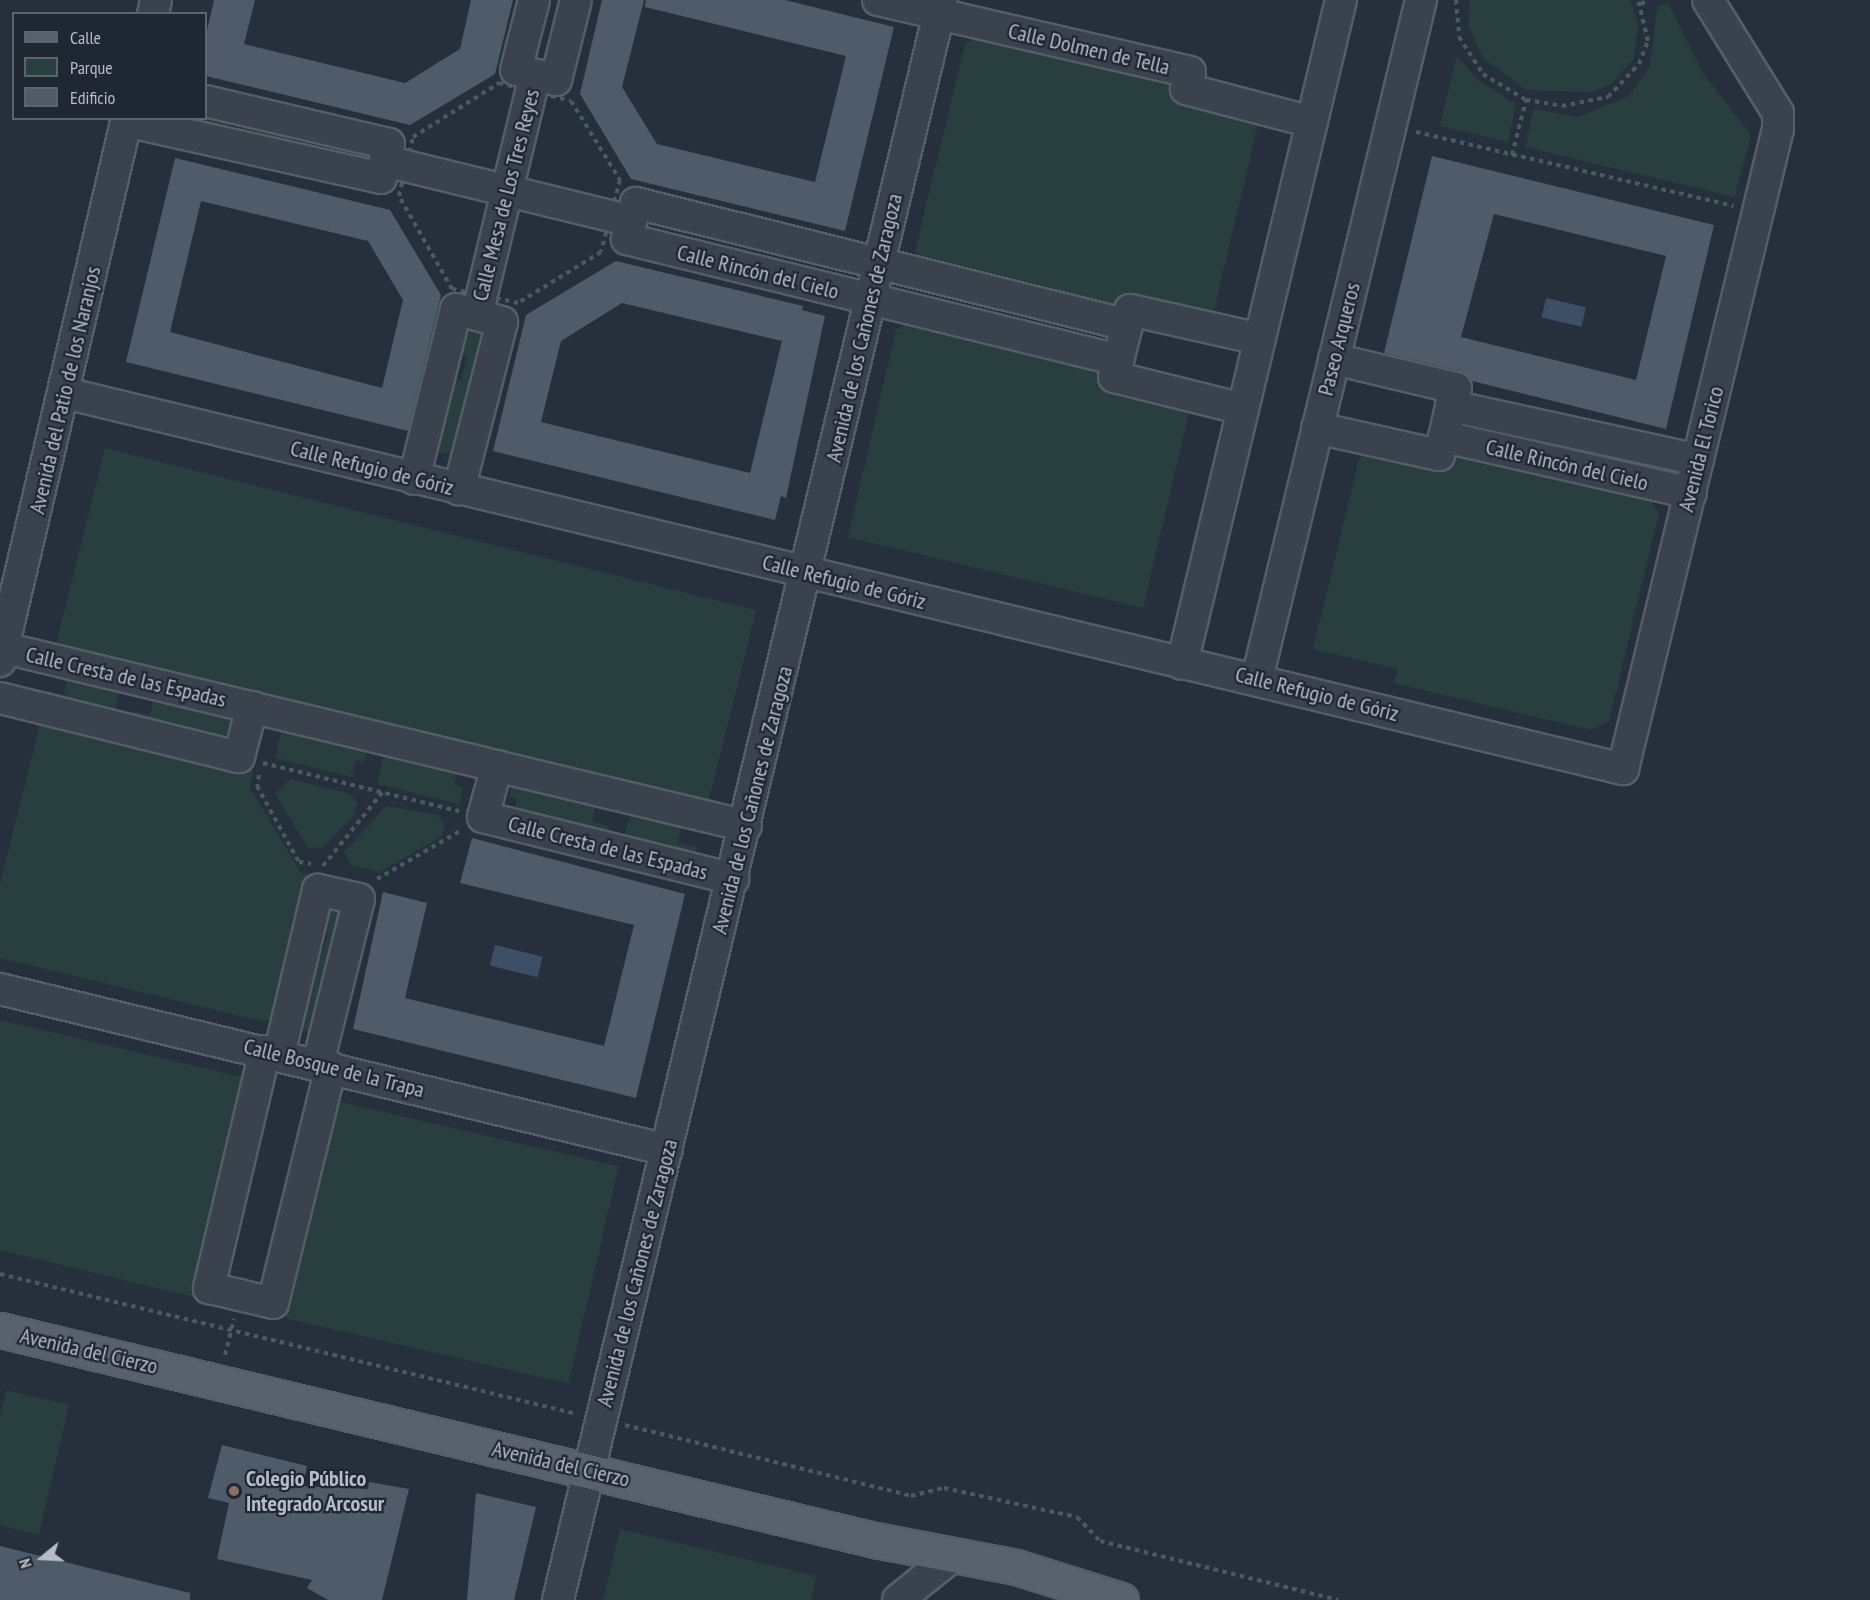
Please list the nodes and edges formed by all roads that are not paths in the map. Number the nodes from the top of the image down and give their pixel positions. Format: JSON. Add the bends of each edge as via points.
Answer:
{"nodes":[{"id":1,"x":534,"y":0,"type":"edge"},
{"id":2,"x":576,"y":0,"type":"edge"},
{"id":3,"x":878,"y":0,"type":"edge"},
{"id":4,"x":1341,"y":0,"type":"edge"},
{"id":5,"x":1421,"y":0,"type":"edge"},
{"id":6,"x":1708,"y":0,"type":"edge"},
{"id":7,"x":940,"y":7,"type":"edge"},
{"id":8,"x":535,"y":75,"type":"junction"},
{"id":9,"x":207,"y":101,"type":"edge"},
{"id":10,"x":127,"y":120,"type":"edge"},
{"id":11,"x":1312,"y":123,"type":"junction"},
{"id":12,"x":385,"y":161,"type":"junction"},
{"id":13,"x":507,"y":191,"type":"junction"},
{"id":14,"x":631,"y":221,"type":"junction"},
{"id":15,"x":878,"y":263,"type":"junction"},
{"id":16,"x":870,"y":299,"type":"junction"},
{"id":17,"x":477,"y":315,"type":"junction"},
{"id":18,"x":1126,"y":325,"type":"junction"},
{"id":19,"x":1260,"y":339,"type":"junction"},
{"id":20,"x":1334,"y":358,"type":"junction"},
{"id":21,"x":1118,"y":360,"type":"junction"},
{"id":22,"x":65,"y":393,"type":"junction"},
{"id":23,"x":1452,"y":406,"type":"junction"},
{"id":24,"x":1243,"y":409,"type":"junction"},
{"id":25,"x":1317,"y":428,"type":"junction"},
{"id":26,"x":1444,"y":437,"type":"junction"},
{"id":27,"x":1698,"y":460,"type":"junction"},
{"id":28,"x":414,"y":478,"type":"junction"},
{"id":29,"x":459,"y":490,"type":"junction"},
{"id":30,"x":1691,"y":493,"type":"junction"},
{"id":31,"x":807,"y":573,"type":"junction"},
{"id":32,"x":1,"y":652,"type":"edge"},
{"id":33,"x":1182,"y":664,"type":"junction"},
{"id":34,"x":1257,"y":679,"type":"junction"},
{"id":35,"x":0,"y":698,"type":"edge"},
{"id":36,"x":252,"y":707,"type":"junction"},
{"id":37,"x":497,"y":766,"type":"junction"},
{"id":38,"x":1623,"y":769,"type":"joint"},
{"id":39,"x":746,"y":826,"type":"junction"},
{"id":40,"x":733,"y":879,"type":"junction"},
{"id":41,"x":0,"y":989,"type":"edge"},
{"id":42,"x":272,"y":1053,"type":"junction"},
{"id":43,"x":324,"y":1066,"type":"junction"},
{"id":44,"x":667,"y":1150,"type":"junction"},
{"id":45,"x":0,"y":1330,"type":"edge"},
{"id":46,"x":590,"y":1471,"type":"junction"},
{"id":47,"x":950,"y":1558,"type":"junction"},
{"id":48,"x":1051,"y":1590,"type":"edge"},
{"id":49,"x":558,"y":1600,"type":"edge"},
{"id":50,"x":898,"y":1600,"type":"edge"},
{"id":51,"x":1121,"y":1600,"type":"edge"}],
"edges":[{"from":1,"to":8,"type":"street","name":"Calle Mesa de Los Tres Reyes","via":[[516,70]]},
{"from":2,"to":8,"type":"street","name":"Calle Mesa de Los Tres Reyes","via":[[556,80]]},
{"from":3,"to":7,"type":"street","name":"Calle Dolmen de Tella"},
{"from":4,"to":11,"type":"street"},
{"from":5,"to":20,"type":"street","name":"Paseo Arqueros"},
{"from":6,"to":27,"type":"street","name":"Avenida El Torico","via":[[1778,112],[1778,129]]},
{"from":7,"to":11,"type":"street","name":"Calle Dolmen de Tella","via":[[1190,72],[1186,89]]},
{"from":7,"to":15,"type":"street","name":"Avenida de los Cañones de Zaragoza"},
{"from":8,"to":13,"type":"street","name":"Calle Mesa de Los Tres Reyes"},
{"from":9,"to":12,"type":"street","via":[[389,144]]},
{"from":10,"to":12,"type":"street","via":[[381,178]]},
{"from":10,"to":22,"type":"street","name":"Avenida del Patio de los Naranjos"},
{"from":11,"to":19,"type":"street"},
{"from":12,"to":13,"type":"street"},
{"from":13,"to":14,"type":"street"},
{"from":13,"to":17,"type":"street","name":"Calle Mesa de Los Tres Reyes"},
{"from":14,"to":15,"type":"street","name":"Calle Rincón del Cielo","via":[[636,203]]},
{"from":14,"to":16,"type":"street","name":"Calle Rincón del Cielo","via":[[627,239]]},
{"from":15,"to":16,"type":"street","name":"Avenida de los Cañones de Zaragoza"},
{"from":15,"to":18,"type":"street","name":"Calle Rincón del Cielo"},
{"from":16,"to":21,"type":"street","name":"Calle Rincón del Cielo"},
{"from":16,"to":31,"type":"street","name":"Avenida de los Cañones de Zaragoza"},
{"from":17,"to":28,"type":"street","name":"Calle Mesa de Los Tres Reyes","via":[[456,309]]},
{"from":17,"to":29,"type":"street","name":"Calle Mesa de Los Tres Reyes","via":[[502,322]]},
{"from":18,"to":19,"type":"street","via":[[1130,310]]},
{"from":18,"to":21,"type":"street"},
{"from":19,"to":24,"type":"street"},
{"from":20,"to":23,"type":"street","via":[[1456,388]]},
{"from":20,"to":25,"type":"street","name":"Paseo Arqueros"},
{"from":21,"to":24,"type":"street","via":[[1114,377]]},
{"from":22,"to":28,"type":"street","name":"Calle Refugio de Góriz"},
{"from":22,"to":32,"type":"street","name":"Avenida del Patio de los Naranjos"},
{"from":23,"to":26,"type":"street"},
{"from":23,"to":27,"type":"street","name":"Calle Rincón del Cielo"},
{"from":24,"to":33,"type":"street"},
{"from":25,"to":26,"type":"street","via":[[1439,455]]},
{"from":25,"to":34,"type":"street","name":"Paseo Arqueros"},
{"from":26,"to":30,"type":"street","name":"Calle Rincón del Cielo"},
{"from":27,"to":30,"type":"street","name":"Avenida El Torico"},
{"from":28,"to":29,"type":"street","name":"Calle Refugio de Góriz"},
{"from":29,"to":31,"type":"street","name":"Calle Refugio de Góriz"},
{"from":30,"to":38,"type":"street","name":"Avenida El Torico"},
{"from":31,"to":33,"type":"street","name":"Calle Refugio de Góriz"},
{"from":31,"to":39,"type":"street","name":"Avenida de los Cañones de Zaragoza"},
{"from":32,"to":36,"type":"street","name":"Calle Cresta de las Espadas"},
{"from":33,"to":34,"type":"street","name":"Calle Refugio de Góriz"},
{"from":34,"to":38,"type":"street","name":"Calle Refugio de Góriz"},
{"from":35,"to":36,"type":"street","name":"Calle Cresta de las Espadas","via":[[251,760]]},
{"from":36,"to":37,"type":"street","name":"Calle Cresta de las Espadas"},
{"from":37,"to":39,"type":"street","name":"Calle Cresta de las Espadas"},
{"from":37,"to":40,"type":"street","name":"Calle Cresta de las Espadas","via":[[483,817]]},
{"from":39,"to":40,"type":"street","name":"Avenida de los Cañones de Zaragoza"},
{"from":40,"to":44,"type":"street","name":"Avenida de los Cañones de Zaragoza"},
{"from":41,"to":42,"type":"street","name":"Calle Bosque de la Trapa"},
{"from":42,"to":43,"type":"street","name":"Calle Bosque de la Trapa"},
{"from":42,"to":43,"type":"street","via":[[325,875],[358,899]]},
{"from":42,"to":43,"type":"street","via":[[209,1288],[273,1303]]},
{"from":43,"to":44,"type":"street","name":"Calle Bosque de la Trapa"},
{"from":44,"to":46,"type":"street","name":"Avenida de los Cañones de Zaragoza"},
{"from":45,"to":46,"type":"main road","name":"Avenida del Cierzo"},
{"from":46,"to":47,"type":"main road","name":"Avenida del Cierzo"},
{"from":46,"to":49,"type":"street","name":"Avenida de los Cañones de Zaragoza"},
{"from":47,"to":48,"type":"main road","name":"Avenida del Cierzo","via":[[995,1562]]},
{"from":47,"to":50,"type":"street"},
{"from":48,"to":51,"type":"main road","name":"Avenida del Cierzo"}]}
